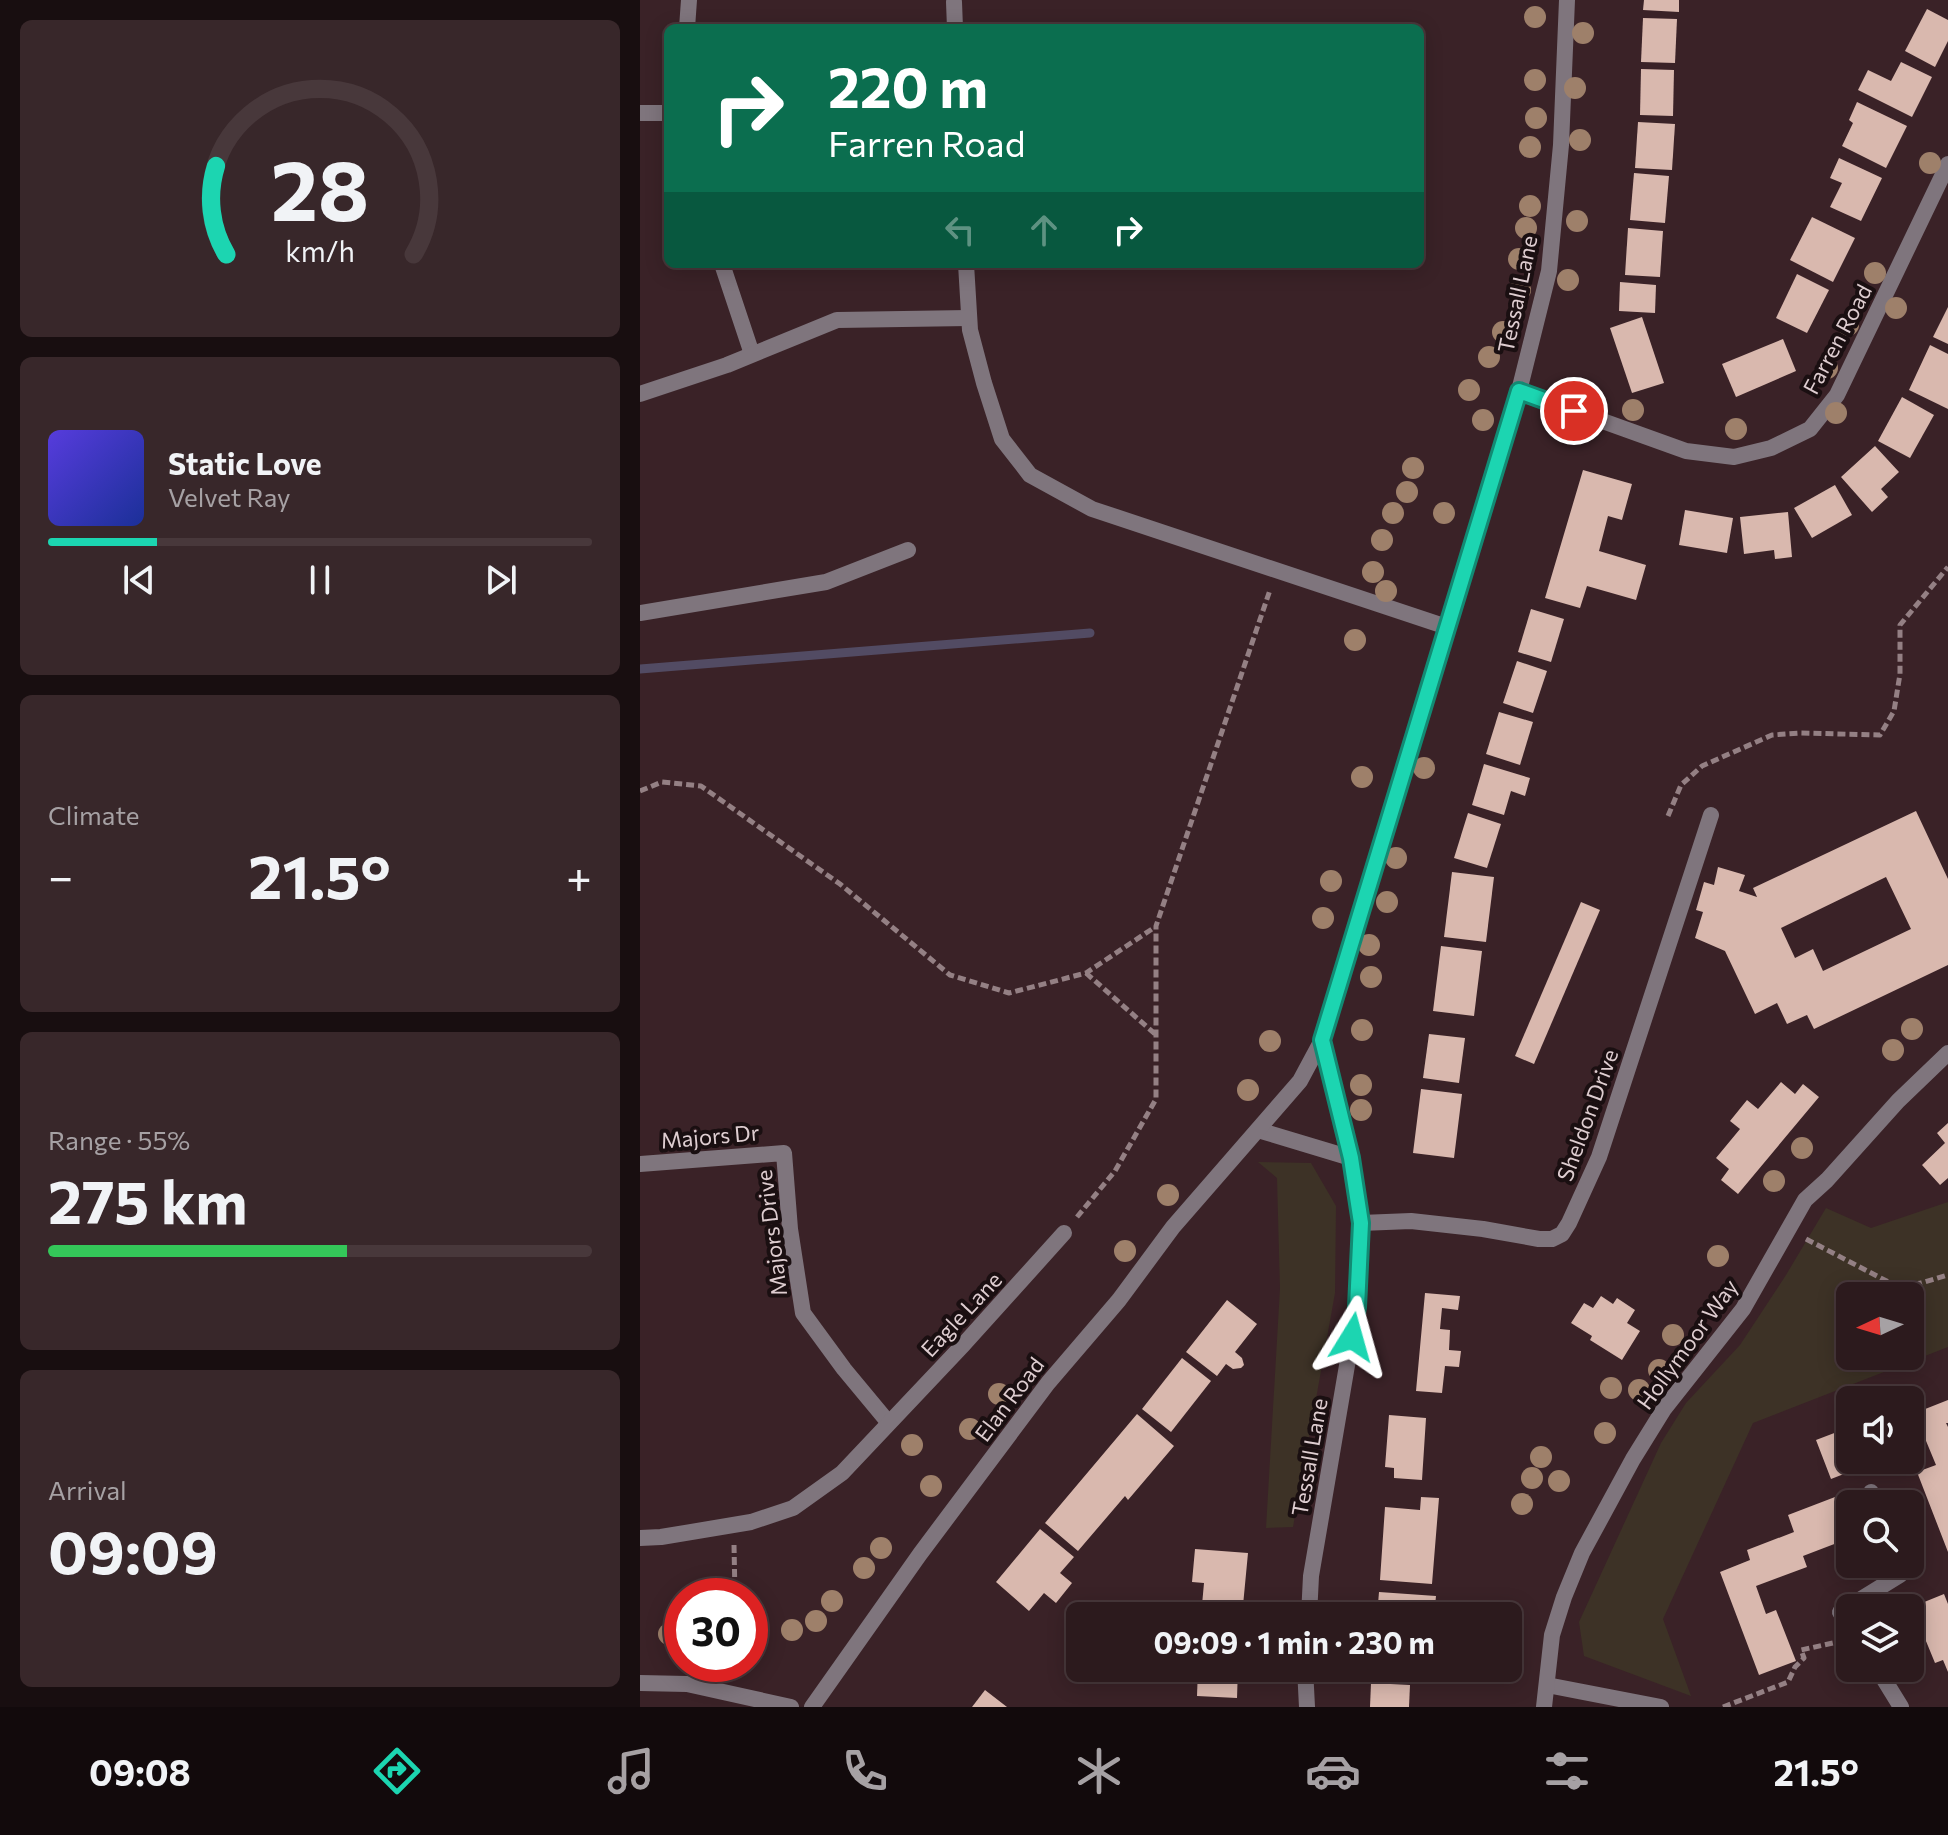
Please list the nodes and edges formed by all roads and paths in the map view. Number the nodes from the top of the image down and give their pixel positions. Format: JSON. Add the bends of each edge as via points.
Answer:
{"nodes":[{"id":1,"x":689,"y":0,"type":"edge"},
{"id":2,"x":1567,"y":0,"type":"edge"},
{"id":3,"x":954,"y":2,"type":"edge"},
{"id":4,"x":687,"y":24,"type":"edge"},
{"id":5,"x":955,"y":24,"type":"edge"},
{"id":6,"x":640,"y":113,"type":"edge"},
{"id":7,"x":664,"y":113,"type":"edge"},
{"id":8,"x":1948,"y":164,"type":"edge"},
{"id":9,"x":723,"y":268,"type":"edge"},
{"id":10,"x":966,"y":268,"type":"edge"},
{"id":11,"x":969,"y":318,"type":"junction"},
{"id":12,"x":752,"y":354,"type":"junction"},
{"id":13,"x":1519,"y":391,"type":"junction"},
{"id":14,"x":640,"y":394,"type":"edge"},
{"id":15,"x":908,"y":550,"type":"dead end"},
{"id":16,"x":1948,"y":567,"type":"edge"},
{"id":17,"x":1277,"y":570,"type":"junction"},
{"id":18,"x":640,"y":613,"type":"edge"},
{"id":19,"x":1447,"y":627,"type":"junction"},
{"id":20,"x":640,"y":791,"type":"edge"},
{"id":21,"x":1711,"y":815,"type":"dead end"},
{"id":22,"x":1668,"y":816,"type":"dead end"},
{"id":23,"x":1156,"y":926,"type":"junction"},
{"id":24,"x":1086,"y":973,"type":"junction"},
{"id":25,"x":1156,"y":1034,"type":"junction"},
{"id":26,"x":1322,"y":1040,"type":"junction"},
{"id":27,"x":1948,"y":1053,"type":"edge"},
{"id":28,"x":1258,"y":1130,"type":"junction"},
{"id":29,"x":784,"y":1153,"type":"joint"},
{"id":30,"x":1351,"y":1158,"type":"junction"},
{"id":31,"x":640,"y":1164,"type":"edge"},
{"id":32,"x":1361,"y":1223,"type":"junction"},
{"id":33,"x":1788,"y":1228,"type":"junction"},
{"id":34,"x":1064,"y":1233,"type":"joint"},
{"id":35,"x":1948,"y":1275,"type":"edge"},
{"id":36,"x":888,"y":1422,"type":"junction"},
{"id":37,"x":734,"y":1525,"type":"junction"},
{"id":38,"x":640,"y":1538,"type":"edge"},
{"id":39,"x":735,"y":1578,"type":"edge"},
{"id":40,"x":1895,"y":1578,"type":"edge"},
{"id":41,"x":1869,"y":1594,"type":"edge"},
{"id":42,"x":1310,"y":1602,"type":"edge"},
{"id":43,"x":1836,"y":1643,"type":"edge"},
{"id":44,"x":1306,"y":1682,"type":"edge"},
{"id":45,"x":1886,"y":1682,"type":"edge"},
{"id":46,"x":640,"y":1683,"type":"edge"},
{"id":47,"x":1547,"y":1685,"type":"junction"},
{"id":48,"x":791,"y":1707,"type":"edge"},
{"id":49,"x":812,"y":1707,"type":"edge"},
{"id":50,"x":1307,"y":1707,"type":"edge"},
{"id":51,"x":1544,"y":1707,"type":"edge"},
{"id":52,"x":1661,"y":1707,"type":"edge"},
{"id":53,"x":1723,"y":1707,"type":"edge"},
{"id":54,"x":1901,"y":1707,"type":"edge"}],
"edges":[{"from":1,"to":4,"type":"street"},
{"from":2,"to":13,"type":"street","name":"Tessall Lane","via":[[1549,271]]},
{"from":3,"to":5,"type":"street"},
{"from":6,"to":7,"type":"street"},
{"from":8,"to":13,"type":"street","name":"Farren Road","via":[[1837,395],[1810,429],[1771,448],[1734,457],[1686,451]]},
{"from":9,"to":12,"type":"street"},
{"from":10,"to":11,"type":"street"},
{"from":11,"to":12,"type":"street","via":[[837,320]]},
{"from":11,"to":17,"type":"street","via":[[1002,439],[1030,475],[1092,509]]},
{"from":12,"to":14,"type":"street"},
{"from":13,"to":19,"type":"street","name":"Tessall Lane"},
{"from":15,"to":18,"type":"street","via":[[826,582]]},
{"from":16,"to":22,"type":"path","via":[[1900,625],[1894,711],[1880,735],[1772,735],[1702,766],[1681,785]]},
{"from":17,"to":19,"type":"street"},
{"from":17,"to":23,"type":"path"},
{"from":19,"to":26,"type":"street","name":"Tessall Lane"},
{"from":20,"to":24,"type":"path","via":[[662,782],[701,786],[840,884],[950,975],[1009,993]]},
{"from":21,"to":32,"type":"street","name":"Sheldon Drive","via":[[1599,1157],[1562,1234],[1539,1239],[1411,1221]]},
{"from":23,"to":24,"type":"path"},
{"from":23,"to":25,"type":"path"},
{"from":24,"to":25,"type":"path"},
{"from":25,"to":34,"type":"path","via":[[1156,1099],[1115,1171]]},
{"from":26,"to":28,"type":"street","name":"Elan Road","via":[[1300,1081]]},
{"from":26,"to":30,"type":"street","name":"Tessall Lane"},
{"from":27,"to":33,"type":"street","name":"Hollymoor Way","via":[[1805,1200]]},
{"from":28,"to":30,"type":"street"},
{"from":28,"to":49,"type":"street","name":"Elan Road","via":[[1048,1383]]},
{"from":29,"to":31,"type":"street","name":"Majors Dr"},
{"from":29,"to":36,"type":"street","name":"Majors Drive","via":[[803,1313]]},
{"from":30,"to":32,"type":"street","name":"Tessall Lane"},
{"from":32,"to":42,"type":"street","name":"Tessall Lane","via":[[1357,1307]]},
{"from":33,"to":35,"type":"path","via":[[1898,1287]]},
{"from":33,"to":47,"type":"street","name":"Hollymoor Way","via":[[1743,1309],[1664,1409],[1582,1553],[1552,1635]]},
{"from":34,"to":36,"type":"street","name":"Eagle Lane"},
{"from":36,"to":37,"type":"street","name":"Eagle Lane","via":[[842,1473],[793,1508]]},
{"from":37,"to":38,"type":"street","name":"Eagle Lane"},
{"from":37,"to":39,"type":"path"},
{"from":40,"to":41,"type":"street"},
{"from":43,"to":53,"type":"path","via":[[1801,1650],[1804,1658],[1788,1682]]},
{"from":44,"to":50,"type":"street"},
{"from":45,"to":54,"type":"street"},
{"from":46,"to":48,"type":"street","via":[[687,1684]]},
{"from":47,"to":51,"type":"street","name":"Hollymoor Way"},
{"from":47,"to":52,"type":"street"}]}
